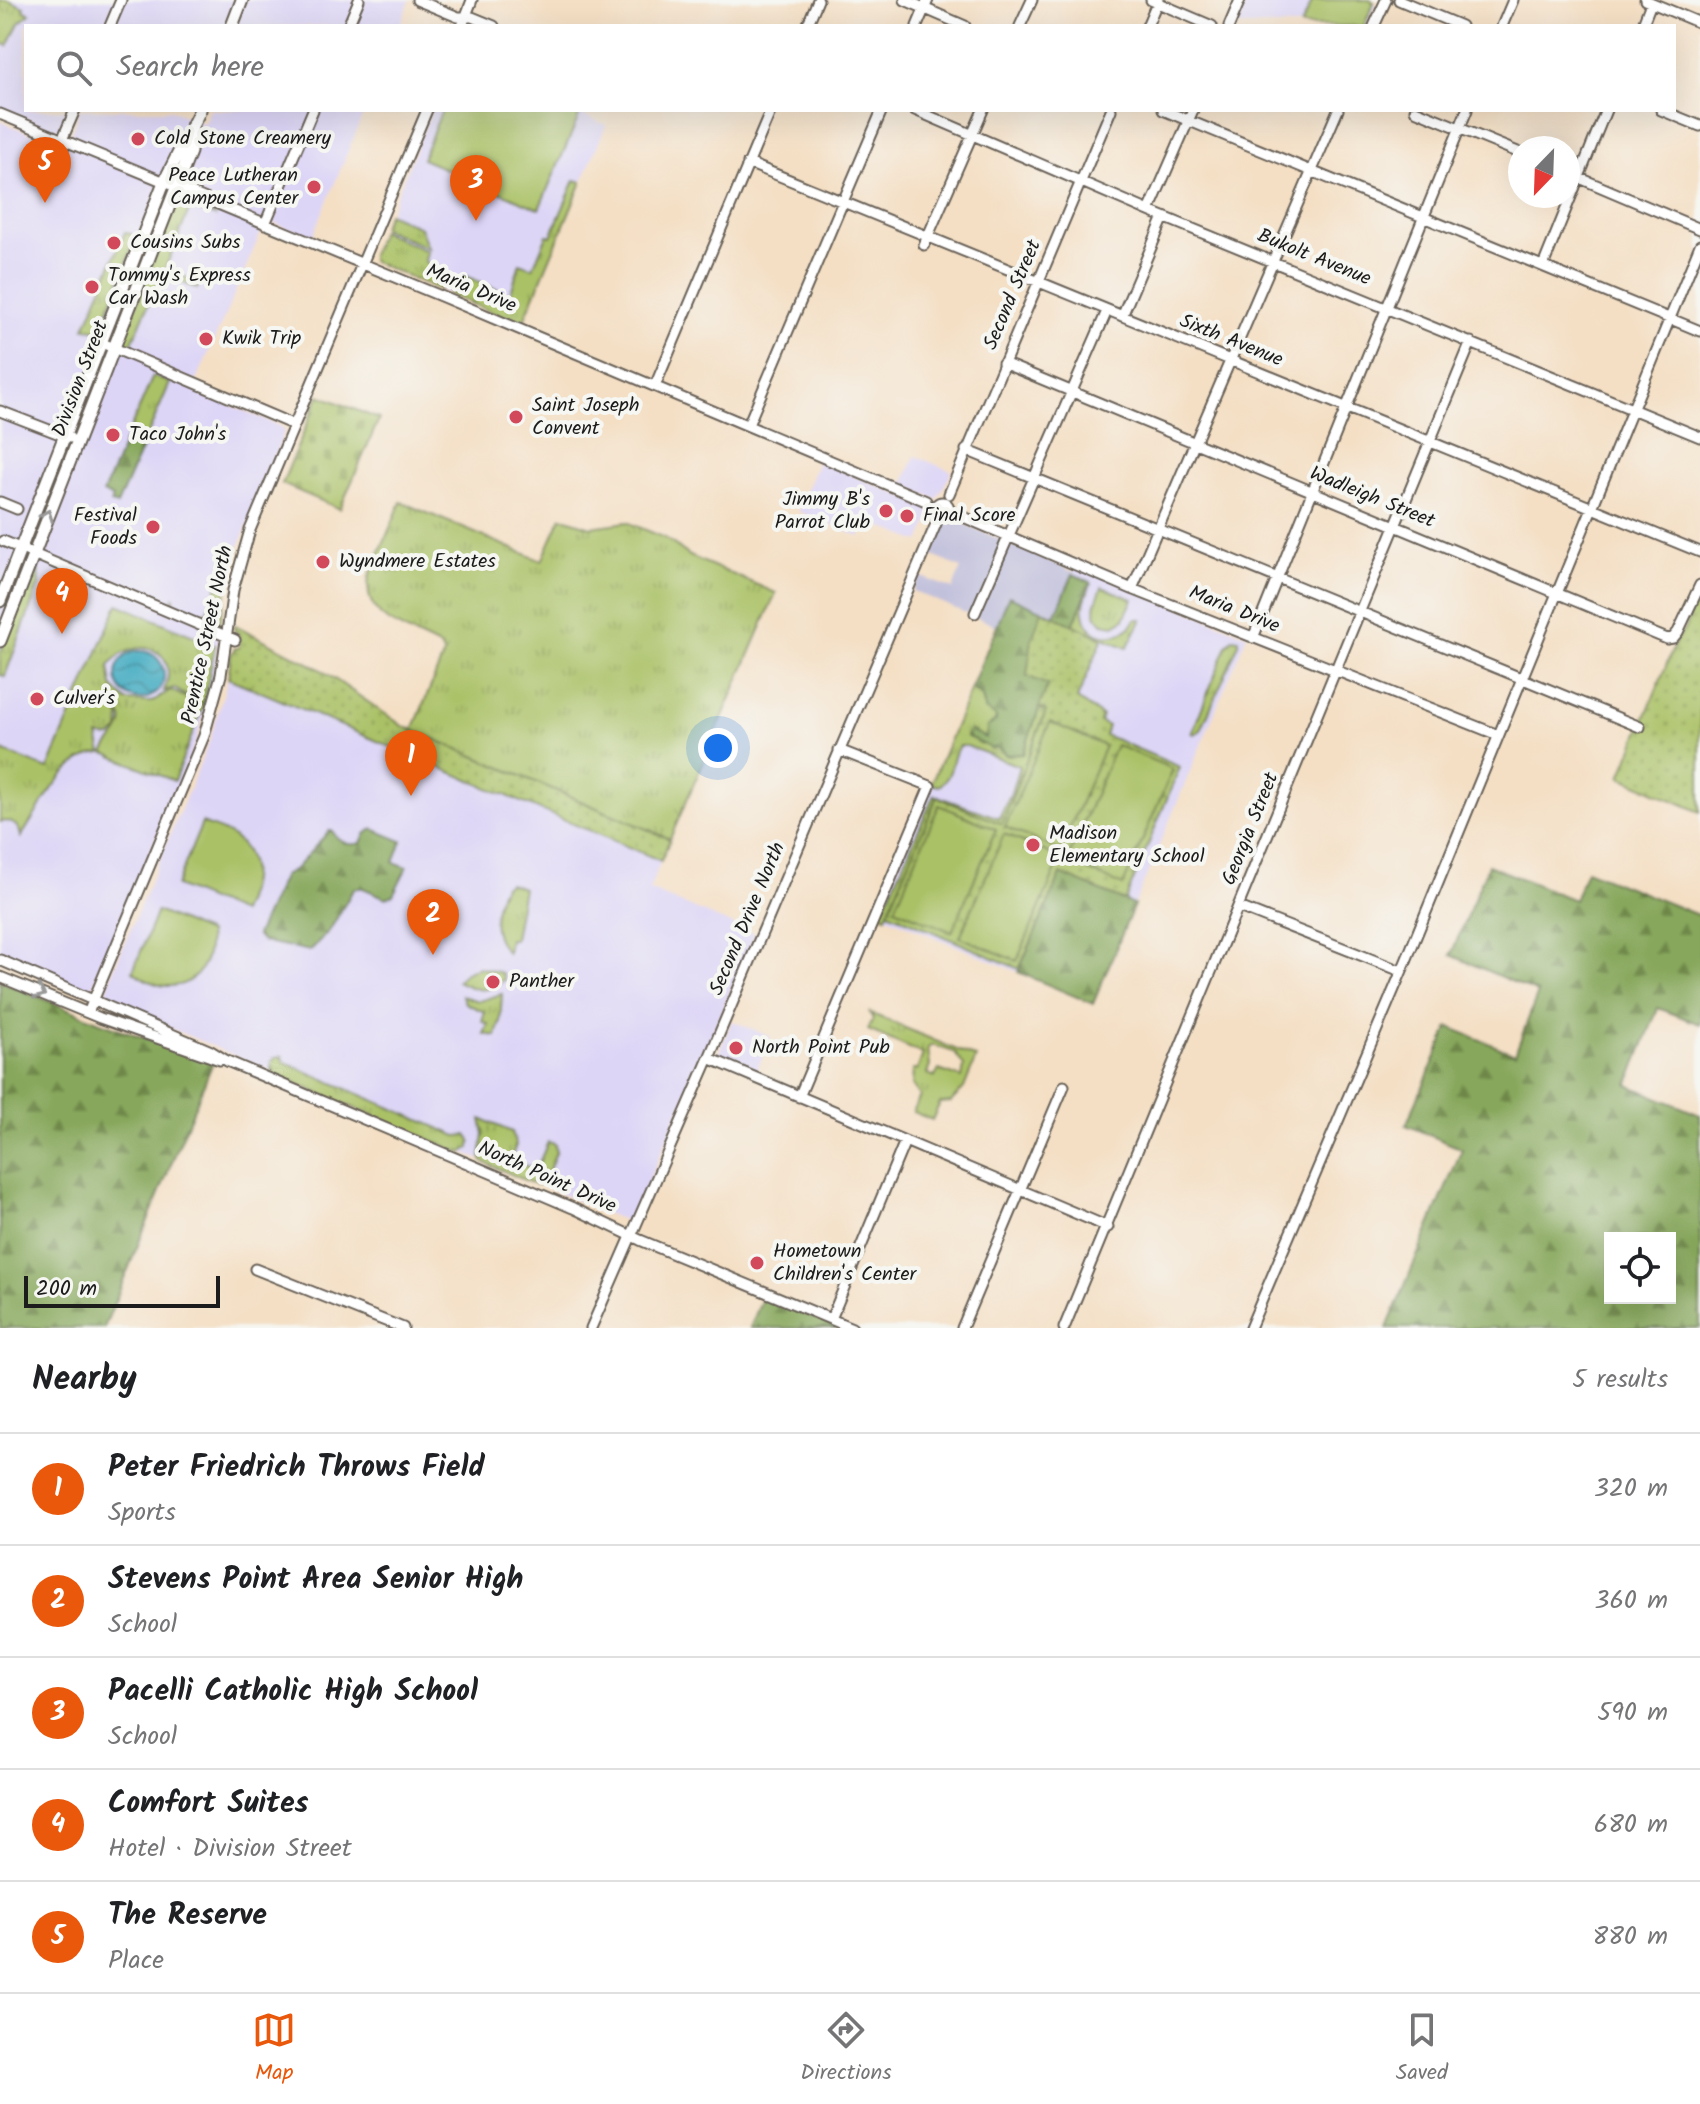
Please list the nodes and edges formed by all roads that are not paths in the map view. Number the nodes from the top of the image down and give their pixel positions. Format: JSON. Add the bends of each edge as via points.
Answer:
{"nodes":[{"id":1,"x":121,"y":0,"type":"edge"},
{"id":2,"x":242,"y":0,"type":"edge"},
{"id":3,"x":359,"y":0,"type":"edge"},
{"id":4,"x":417,"y":0,"type":"edge"},
{"id":5,"x":472,"y":0,"type":"edge"},
{"id":6,"x":818,"y":0,"type":"edge"},
{"id":7,"x":905,"y":0,"type":"edge"},
{"id":8,"x":1032,"y":0,"type":"edge"},
{"id":9,"x":1240,"y":0,"type":"edge"},
{"id":10,"x":1386,"y":0,"type":"edge"},
{"id":11,"x":1399,"y":0,"type":"edge"},
{"id":12,"x":1513,"y":0,"type":"edge"},
{"id":13,"x":1155,"y":1,"type":"edge"},
{"id":14,"x":1648,"y":1,"type":"edge"},
{"id":15,"x":926,"y":4,"type":"edge"},
{"id":16,"x":464,"y":22,"type":"edge"},
{"id":17,"x":1700,"y":23,"type":"edge"},
{"id":18,"x":111,"y":24,"type":"edge"},
{"id":19,"x":233,"y":24,"type":"edge"},
{"id":20,"x":349,"y":24,"type":"edge"},
{"id":21,"x":489,"y":24,"type":"edge"},
{"id":22,"x":808,"y":24,"type":"edge"},
{"id":23,"x":918,"y":24,"type":"edge"},
{"id":24,"x":961,"y":24,"type":"edge"},
{"id":25,"x":1021,"y":24,"type":"edge"},
{"id":26,"x":1148,"y":24,"type":"edge"},
{"id":27,"x":1207,"y":24,"type":"edge"},
{"id":28,"x":1230,"y":24,"type":"edge"},
{"id":29,"x":1375,"y":24,"type":"edge"},
{"id":30,"x":1456,"y":24,"type":"edge"},
{"id":31,"x":1503,"y":24,"type":"edge"},
{"id":32,"x":1642,"y":24,"type":"edge"},
{"id":33,"x":74,"y":112,"type":"edge"},
{"id":34,"x":199,"y":112,"type":"edge"},
{"id":35,"x":312,"y":112,"type":"edge"},
{"id":36,"x":426,"y":112,"type":"edge"},
{"id":37,"x":770,"y":112,"type":"edge"},
{"id":38,"x":881,"y":112,"type":"edge"},
{"id":39,"x":920,"y":112,"type":"edge"},
{"id":40,"x":982,"y":112,"type":"edge"},
{"id":41,"x":1110,"y":112,"type":"edge"},
{"id":42,"x":1168,"y":112,"type":"edge"},
{"id":43,"x":1192,"y":112,"type":"edge"},
{"id":44,"x":1337,"y":112,"type":"edge"},
{"id":45,"x":1420,"y":112,"type":"edge"},
{"id":46,"x":1466,"y":112,"type":"edge"},
{"id":47,"x":1605,"y":112,"type":"edge"},
{"id":48,"x":1666,"y":112,"type":"edge"},
{"id":49,"x":0,"y":114,"type":"edge"},
{"id":50,"x":1188,"y":121,"type":"junction"},
{"id":51,"x":1700,"y":126,"type":"edge"},
{"id":52,"x":1460,"y":128,"type":"junction"},
{"id":53,"x":972,"y":135,"type":"junction"},
{"id":54,"x":62,"y":140,"type":"junction"},
{"id":55,"x":1508,"y":148,"type":"edge"},
{"id":56,"x":748,"y":163,"type":"junction"},
{"id":57,"x":1311,"y":172,"type":"junction"},
{"id":58,"x":1580,"y":175,"type":"edge"},
{"id":59,"x":1580,"y":178,"type":"edge"},
{"id":60,"x":1081,"y":181,"type":"junction"},
{"id":61,"x":170,"y":184,"type":"junction"},
{"id":62,"x":842,"y":202,"type":"junction"},
{"id":63,"x":1567,"y":208,"type":"edge"},
{"id":64,"x":1149,"y":211,"type":"junction"},
{"id":65,"x":1164,"y":217,"type":"junction"},
{"id":66,"x":1424,"y":218,"type":"junction"},
{"id":67,"x":265,"y":224,"type":"junction"},
{"id":68,"x":1700,"y":229,"type":"edge"},
{"id":69,"x":926,"y":241,"type":"junction"},
{"id":70,"x":1700,"y":245,"type":"edge"},
{"id":71,"x":1272,"y":262,"type":"junction"},
{"id":72,"x":362,"y":263,"type":"junction"},
{"id":73,"x":1543,"y":266,"type":"junction"},
{"id":74,"x":1038,"y":283,"type":"junction"},
{"id":75,"x":1387,"y":307,"type":"junction"},
{"id":76,"x":1107,"y":311,"type":"junction"},
{"id":77,"x":1122,"y":316,"type":"junction"},
{"id":78,"x":1670,"y":318,"type":"junction"},
{"id":79,"x":1700,"y":331,"type":"edge"},
{"id":80,"x":1471,"y":342,"type":"junction"},
{"id":81,"x":108,"y":345,"type":"junction"},
{"id":82,"x":1230,"y":361,"type":"junction"},
{"id":83,"x":1003,"y":363,"type":"junction"},
{"id":84,"x":655,"y":386,"type":"junction"},
{"id":85,"x":1073,"y":393,"type":"junction"},
{"id":86,"x":1347,"y":408,"type":"junction"},
{"id":87,"x":1633,"y":409,"type":"junction"},
{"id":88,"x":0,"y":411,"type":"edge"},
{"id":89,"x":294,"y":425,"type":"junction"},
{"id":90,"x":748,"y":425,"type":"junction"},
{"id":91,"x":1700,"y":437,"type":"edge"},
{"id":92,"x":71,"y":438,"type":"junction"},
{"id":93,"x":1430,"y":442,"type":"junction"},
{"id":94,"x":1194,"y":444,"type":"junction"},
{"id":95,"x":966,"y":450,"type":"junction"},
{"id":96,"x":1034,"y":479,"type":"junction"},
{"id":97,"x":1312,"y":493,"type":"junction"},
{"id":98,"x":0,"y":502,"type":"edge"},
{"id":99,"x":1592,"y":508,"type":"junction"},
{"id":100,"x":17,"y":509,"type":"dead end"},
{"id":101,"x":943,"y":509,"type":"junction"},
{"id":102,"x":1395,"y":527,"type":"junction"},
{"id":103,"x":1159,"y":530,"type":"junction"},
{"id":104,"x":1010,"y":536,"type":"junction"},
{"id":105,"x":3,"y":541,"type":"dead end"},
{"id":106,"x":26,"y":552,"type":"junction"},
{"id":107,"x":1700,"y":552,"type":"edge"},
{"id":108,"x":1277,"y":580,"type":"junction"},
{"id":109,"x":1700,"y":585,"type":"edge"},
{"id":110,"x":1132,"y":589,"type":"junction"},
{"id":111,"x":1558,"y":593,"type":"junction"},
{"id":112,"x":0,"y":601,"type":"edge"},
{"id":113,"x":975,"y":613,"type":"dead end"},
{"id":114,"x":1360,"y":614,"type":"junction"},
{"id":115,"x":1253,"y":638,"type":"junction"},
{"id":116,"x":230,"y":639,"type":"junction"},
{"id":117,"x":0,"y":641,"type":"edge"},
{"id":118,"x":1336,"y":671,"type":"junction"},
{"id":119,"x":1522,"y":680,"type":"junction"},
{"id":120,"x":1640,"y":727,"type":"dead end"},
{"id":121,"x":1498,"y":735,"type":"junction"},
{"id":122,"x":839,"y":750,"type":"junction"},
{"id":123,"x":1239,"y":907,"type":"junction"},
{"id":124,"x":0,"y":960,"type":"edge"},
{"id":125,"x":1401,"y":971,"type":"junction"},
{"id":126,"x":0,"y":977,"type":"edge"},
{"id":127,"x":93,"y":1001,"type":"junction"},
{"id":128,"x":88,"y":1013,"type":"junction"},
{"id":129,"x":709,"y":1058,"type":"junction"},
{"id":130,"x":227,"y":1061,"type":"junction"},
{"id":131,"x":1064,"y":1086,"type":"dead end"},
{"id":132,"x":799,"y":1097,"type":"junction"},
{"id":133,"x":905,"y":1141,"type":"junction"},
{"id":134,"x":1021,"y":1191,"type":"junction"},
{"id":135,"x":1108,"y":1227,"type":"junction"},
{"id":136,"x":631,"y":1235,"type":"junction"},
{"id":137,"x":255,"y":1269,"type":"dead end"},
{"id":138,"x":831,"y":1319,"type":"junction"},
{"id":139,"x":403,"y":1328,"type":"edge"},
{"id":140,"x":591,"y":1328,"type":"edge"},
{"id":141,"x":852,"y":1328,"type":"edge"},
{"id":142,"x":962,"y":1328,"type":"edge"},
{"id":143,"x":1064,"y":1328,"type":"edge"},
{"id":144,"x":1250,"y":1328,"type":"edge"}],
"edges":[{"from":1,"to":18,"type":"street"},
{"from":2,"to":19,"type":"main road"},
{"from":3,"to":20,"type":"street"},
{"from":4,"to":16,"type":"street"},
{"from":5,"to":16,"type":"street"},
{"from":6,"to":22,"type":"street"},
{"from":7,"to":15,"type":"street"},
{"from":8,"to":25,"type":"street"},
{"from":9,"to":28,"type":"street"},
{"from":10,"to":29,"type":"street"},
{"from":11,"to":30,"type":"street"},
{"from":12,"to":31,"type":"street"},
{"from":13,"to":26,"type":"street"},
{"from":13,"to":27,"type":"street"},
{"from":14,"to":17,"type":"street"},
{"from":14,"to":32,"type":"street"},
{"from":15,"to":23,"type":"street"},
{"from":15,"to":24,"type":"street"},
{"from":16,"to":21,"type":"street","via":[[472,17]]},
{"from":33,"to":54,"type":"street"},
{"from":34,"to":61,"type":"main road","name":"Division Street","via":[[190,152]]},
{"from":35,"to":67,"type":"street"},
{"from":36,"to":72,"type":"street","name":"Prentice Street North"},
{"from":37,"to":56,"type":"street"},
{"from":38,"to":62,"type":"street"},
{"from":39,"to":53,"type":"street","name":"Bukolt Avenue"},
{"from":40,"to":53,"type":"street"},
{"from":41,"to":60,"type":"street","name":"Second Street"},
{"from":42,"to":50,"type":"street"},
{"from":43,"to":50,"type":"street"},
{"from":44,"to":57,"type":"street"},
{"from":45,"to":52,"type":"street"},
{"from":46,"to":52,"type":"street"},
{"from":47,"to":58,"type":"street"},
{"from":48,"to":51,"type":"street"},
{"from":49,"to":54,"type":"street","name":"Maria Drive"},
{"from":50,"to":57,"type":"street"},
{"from":50,"to":64,"type":"street"},
{"from":52,"to":55,"type":"street"},
{"from":52,"to":66,"type":"street"},
{"from":53,"to":60,"type":"street","name":"Bukolt Avenue"},
{"from":53,"to":69,"type":"street"},
{"from":54,"to":61,"type":"street","name":"Maria Drive"},
{"from":56,"to":62,"type":"street","name":"Sixth Avenue"},
{"from":56,"to":84,"type":"street"},
{"from":57,"to":66,"type":"street"},
{"from":57,"to":71,"type":"street"},
{"from":59,"to":68,"type":"street"},
{"from":60,"to":64,"type":"street","name":"Bukolt Avenue"},
{"from":60,"to":74,"type":"street","name":"Second Street"},
{"from":61,"to":67,"type":"street","name":"Maria Drive"},
{"from":61,"to":81,"type":"main road","name":"Division Street"},
{"from":62,"to":69,"type":"street","name":"Sixth Avenue"},
{"from":62,"to":90,"type":"street"},
{"from":63,"to":73,"type":"street"},
{"from":64,"to":65,"type":"street","name":"Bukolt Avenue"},
{"from":65,"to":71,"type":"street","name":"Bukolt Avenue"},
{"from":65,"to":77,"type":"street"},
{"from":66,"to":73,"type":"street"},
{"from":66,"to":75,"type":"street"},
{"from":67,"to":72,"type":"street","name":"Maria Drive"},
{"from":69,"to":74,"type":"street","name":"Sixth Avenue"},
{"from":70,"to":78,"type":"street"},
{"from":71,"to":75,"type":"street","name":"Bukolt Avenue"},
{"from":71,"to":82,"type":"street"},
{"from":72,"to":84,"type":"street","name":"Maria Drive"},
{"from":72,"to":89,"type":"street","name":"Prentice Street North"},
{"from":73,"to":78,"type":"street"},
{"from":74,"to":76,"type":"street","name":"Sixth Avenue"},
{"from":74,"to":83,"type":"street","name":"Second Street"},
{"from":75,"to":80,"type":"street","name":"Bukolt Avenue"},
{"from":75,"to":86,"type":"street"},
{"from":76,"to":77,"type":"street","name":"Sixth Avenue"},
{"from":76,"to":85,"type":"street"},
{"from":77,"to":82,"type":"street","name":"Sixth Avenue"},
{"from":78,"to":79,"type":"street"},
{"from":78,"to":87,"type":"street"},
{"from":80,"to":87,"type":"street","name":"Bukolt Avenue"},
{"from":80,"to":93,"type":"street","name":"Georgia Street"},
{"from":81,"to":89,"type":"street"},
{"from":81,"to":92,"type":"main road","name":"Division Street"},
{"from":82,"to":86,"type":"street","name":"Sixth Avenue"},
{"from":82,"to":94,"type":"street"},
{"from":83,"to":85,"type":"street","name":"Wadleigh Street"},
{"from":83,"to":95,"type":"street","name":"Second Street"},
{"from":84,"to":90,"type":"street","name":"Maria Drive"},
{"from":85,"to":94,"type":"street","name":"Wadleigh Street"},
{"from":85,"to":96,"type":"street"},
{"from":86,"to":93,"type":"street","name":"Sixth Avenue"},
{"from":86,"to":97,"type":"street"},
{"from":87,"to":91,"type":"street","name":"Bukolt Avenue"},
{"from":87,"to":99,"type":"street"},
{"from":88,"to":92,"type":"street"},
{"from":89,"to":116,"type":"street","name":"Prentice Street North","via":[[245,545],[233,590]]},
{"from":90,"to":101,"type":"street","name":"Maria Drive"},
{"from":92,"to":106,"type":"main road","name":"Division Street"},
{"from":93,"to":99,"type":"street","name":"Sixth Avenue"},
{"from":93,"to":102,"type":"street","name":"Georgia Street"},
{"from":94,"to":97,"type":"street","name":"Wadleigh Street"},
{"from":94,"to":103,"type":"street"},
{"from":95,"to":96,"type":"street"},
{"from":95,"to":101,"type":"street","name":"Second Street"},
{"from":96,"to":103,"type":"street"},
{"from":96,"to":104,"type":"street"},
{"from":97,"to":102,"type":"street","name":"Wadleigh Street"},
{"from":97,"to":108,"type":"street"},
{"from":98,"to":100,"type":"street"},
{"from":99,"to":107,"type":"street","name":"Sixth Avenue"},
{"from":99,"to":111,"type":"street"},
{"from":101,"to":104,"type":"street","name":"Maria Drive"},
{"from":101,"to":122,"type":"street","name":"Second Drive North"},
{"from":102,"to":111,"type":"street","name":"Wadleigh Street"},
{"from":102,"to":114,"type":"street","name":"Georgia Street"},
{"from":103,"to":108,"type":"street"},
{"from":103,"to":110,"type":"street"},
{"from":104,"to":110,"type":"street","name":"Maria Drive"},
{"from":104,"to":113,"type":"street"},
{"from":105,"to":106,"type":"street"},
{"from":106,"to":112,"type":"main road","name":"Division Street"},
{"from":106,"to":116,"type":"street"},
{"from":106,"to":117,"type":"main road","name":"Division Street"},
{"from":108,"to":114,"type":"street"},
{"from":108,"to":115,"type":"street"},
{"from":109,"to":111,"type":"street","name":"Wadleigh Street","via":[[1670,639]]},
{"from":110,"to":115,"type":"street","name":"Maria Drive"},
{"from":111,"to":119,"type":"street"},
{"from":114,"to":118,"type":"street","name":"Georgia Street"},
{"from":114,"to":119,"type":"street"},
{"from":115,"to":118,"type":"street","name":"Maria Drive"},
{"from":116,"to":127,"type":"street","name":"Prentice Street North","via":[[204,736]]},
{"from":118,"to":121,"type":"street","name":"Maria Drive"},
{"from":118,"to":123,"type":"street","name":"Georgia Street"},
{"from":119,"to":120,"type":"street"},
{"from":119,"to":121,"type":"street"},
{"from":121,"to":125,"type":"street"},
{"from":122,"to":129,"type":"street","name":"Second Drive North"},
{"from":122,"to":132,"type":"street","via":[[930,786]]},
{"from":123,"to":125,"type":"street"},
{"from":123,"to":135,"type":"street","name":"Georgia Street"},
{"from":124,"to":127,"type":"street","name":"North Point Drive"},
{"from":125,"to":144,"type":"street"},
{"from":126,"to":128,"type":"street","name":"North Point Drive","one_way":true},
{"from":127,"to":128,"type":"street","name":"Prentice Street North"},
{"from":127,"to":130,"type":"street","name":"North Point Drive"},
{"from":128,"to":130,"type":"street","name":"North Point Drive"},
{"from":129,"to":132,"type":"street"},
{"from":129,"to":136,"type":"street","name":"Second Drive North"},
{"from":130,"to":136,"type":"street","name":"North Point Drive"},
{"from":131,"to":134,"type":"street"},
{"from":132,"to":133,"type":"street"},
{"from":133,"to":134,"type":"street"},
{"from":133,"to":138,"type":"street"},
{"from":134,"to":135,"type":"street"},
{"from":134,"to":142,"type":"street"},
{"from":135,"to":143,"type":"street","name":"Georgia Street"},
{"from":136,"to":138,"type":"street","name":"North Point Drive"},
{"from":136,"to":140,"type":"street","name":"Second Drive North"},
{"from":137,"to":139,"type":"street"},
{"from":138,"to":141,"type":"street","name":"North Point Drive"}]}
